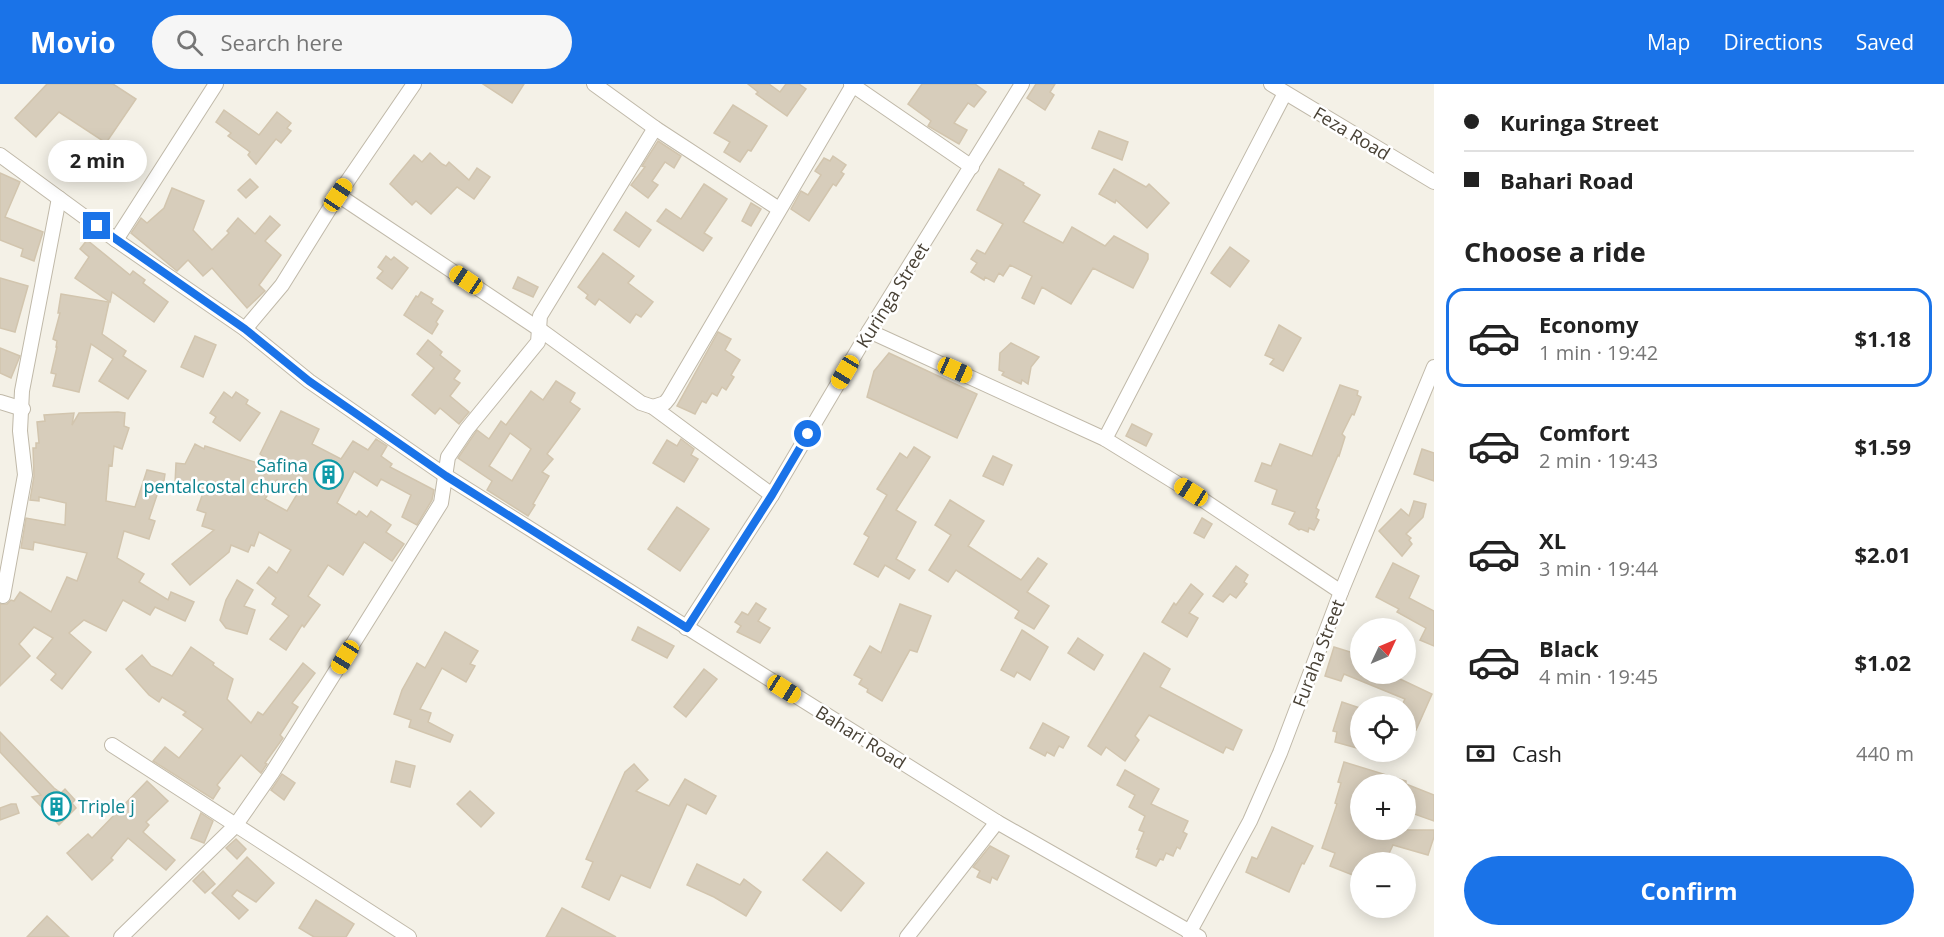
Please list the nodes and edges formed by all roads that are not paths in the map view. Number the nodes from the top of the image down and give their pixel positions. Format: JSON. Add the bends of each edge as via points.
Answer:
{"nodes":[{"id":1,"x":216,"y":84,"type":"edge"},
{"id":2,"x":414,"y":84,"type":"edge"},
{"id":3,"x":594,"y":84,"type":"edge"},
{"id":4,"x":1022,"y":84,"type":"edge"},
{"id":5,"x":1271,"y":84,"type":"edge"},
{"id":6,"x":852,"y":85,"type":"edge"},
{"id":7,"x":1285,"y":93,"type":"junction"},
{"id":8,"x":655,"y":128,"type":"junction"},
{"id":9,"x":0,"y":155,"type":"edge"},
{"id":10,"x":972,"y":166,"type":"junction"},
{"id":11,"x":1434,"y":182,"type":"edge"},
{"id":12,"x":338,"y":195,"type":"junction"},
{"id":13,"x":59,"y":198,"type":"junction"},
{"id":14,"x":779,"y":209,"type":"junction"},
{"id":15,"x":116,"y":240,"type":"junction"},
{"id":16,"x":245,"y":329,"type":"junction"},
{"id":17,"x":539,"y":329,"type":"junction"},
{"id":18,"x":869,"y":331,"type":"junction"},
{"id":19,"x":1434,"y":367,"type":"edge"},
{"id":20,"x":0,"y":402,"type":"edge"},
{"id":21,"x":653,"y":407,"type":"junction"},
{"id":22,"x":23,"y":410,"type":"junction"},
{"id":23,"x":1105,"y":439,"type":"junction"},
{"id":24,"x":446,"y":476,"type":"junction"},
{"id":25,"x":772,"y":495,"type":"junction"},
{"id":26,"x":1341,"y":592,"type":"junction"},
{"id":27,"x":3,"y":596,"type":"dead end"},
{"id":28,"x":687,"y":628,"type":"junction"},
{"id":29,"x":112,"y":745,"type":"dead end"},
{"id":30,"x":997,"y":822,"type":"junction"},
{"id":31,"x":235,"y":826,"type":"junction"},
{"id":32,"x":1194,"y":935,"type":"edge"},
{"id":33,"x":120,"y":937,"type":"edge"},
{"id":34,"x":409,"y":937,"type":"edge"},
{"id":35,"x":907,"y":937,"type":"edge"}],
"edges":[{"from":1,"to":15,"type":"street"},
{"from":2,"to":12,"type":"street"},
{"from":3,"to":8,"type":"street"},
{"from":4,"to":10,"type":"street","name":"Kuringa Street"},
{"from":5,"to":7,"type":"street","name":"Feza Road"},
{"from":6,"to":10,"type":"street"},
{"from":6,"to":14,"type":"street"},
{"from":7,"to":11,"type":"street","name":"Feza Road"},
{"from":7,"to":23,"type":"street"},
{"from":8,"to":14,"type":"street"},
{"from":8,"to":17,"type":"street","via":[[540,316]]},
{"from":9,"to":13,"type":"street","name":"Bahari Road"},
{"from":10,"to":18,"type":"street","name":"Kuringa Street"},
{"from":12,"to":16,"type":"street","via":[[282,285]]},
{"from":12,"to":17,"type":"street"},
{"from":13,"to":15,"type":"street","name":"Bahari Road"},
{"from":13,"to":22,"type":"street","via":[[22,392]]},
{"from":14,"to":21,"type":"street","via":[[669,398]]},
{"from":15,"to":16,"type":"street","name":"Bahari Road"},
{"from":16,"to":24,"type":"street","name":"Bahari Road","via":[[309,381]]},
{"from":17,"to":21,"type":"street","via":[[641,403]]},
{"from":17,"to":24,"type":"street","via":[[538,342],[448,457]]},
{"from":18,"to":23,"type":"street"},
{"from":18,"to":25,"type":"street","name":"Kuringa Street"},
{"from":19,"to":26,"type":"street","name":"Furaha Street"},
{"from":20,"to":22,"type":"street"},
{"from":21,"to":25,"type":"street"},
{"from":22,"to":27,"type":"street","via":[[26,475]]},
{"from":23,"to":26,"type":"street"},
{"from":24,"to":28,"type":"street","name":"Bahari Road"},
{"from":24,"to":31,"type":"street","via":[[441,502]]},
{"from":25,"to":28,"type":"street","name":"Kuringa Street"},
{"from":26,"to":32,"type":"street","name":"Furaha Street","via":[[1280,753]]},
{"from":28,"to":30,"type":"street","name":"Bahari Road"},
{"from":29,"to":31,"type":"street"},
{"from":30,"to":32,"type":"street","name":"Bahari Road"},
{"from":30,"to":35,"type":"street"},
{"from":31,"to":33,"type":"street"},
{"from":31,"to":34,"type":"street"}]}
